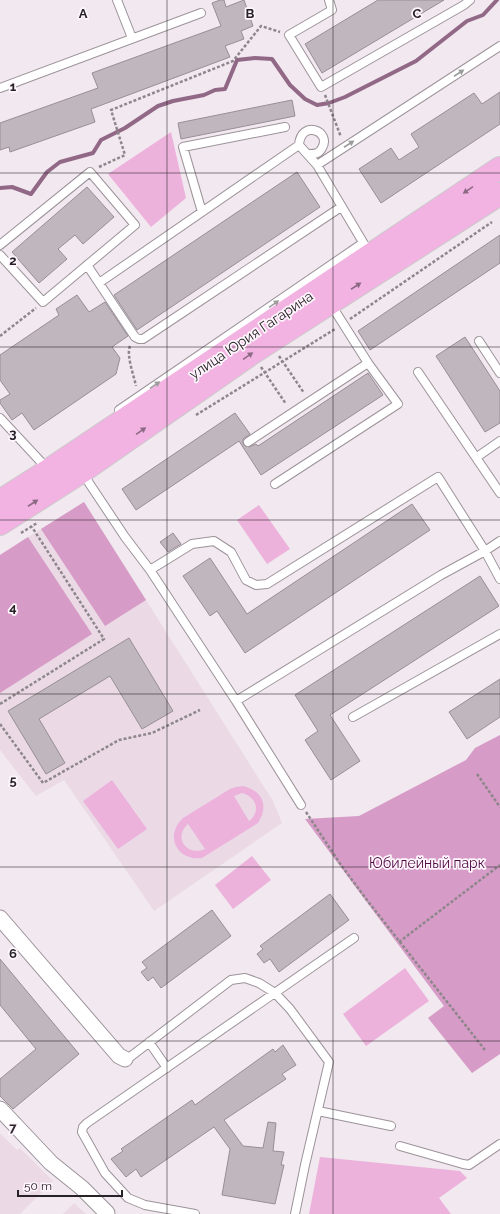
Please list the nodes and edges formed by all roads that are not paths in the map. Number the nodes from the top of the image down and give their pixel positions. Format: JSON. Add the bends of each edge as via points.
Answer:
{"nodes":[{"id":1,"x":117,"y":0,"type":"edge"},
{"id":2,"x":329,"y":0,"type":"edge"},
{"id":3,"x":470,"y":0,"type":"edge"},
{"id":4,"x":201,"y":13,"type":"dead end"},
{"id":5,"x":132,"y":38,"type":"junction"},
{"id":6,"x":500,"y":46,"type":"edge"},
{"id":7,"x":0,"y":88,"type":"edge"},
{"id":8,"x":285,"y":126,"type":"dead end"},
{"id":9,"x":299,"y":145,"type":"junction"},
{"id":10,"x":309,"y":154,"type":"junction"},
{"id":11,"x":317,"y":165,"type":"junction"},
{"id":12,"x":500,"y":168,"type":"edge"},
{"id":13,"x":500,"y":194,"type":"edge"},
{"id":14,"x":341,"y":207,"type":"junction"},
{"id":15,"x":202,"y":212,"type":"junction"},
{"id":16,"x":0,"y":245,"type":"edge"},
{"id":17,"x":367,"y":249,"type":"junction"},
{"id":18,"x":0,"y":255,"type":"edge"},
{"id":19,"x":87,"y":265,"type":"junction"},
{"id":20,"x":99,"y":283,"type":"junction"},
{"id":21,"x":330,"y":302,"type":"junction"},
{"id":22,"x":479,"y":341,"type":"dead end"},
{"id":23,"x":368,"y":363,"type":"junction"},
{"id":24,"x":418,"y":372,"type":"dead end"},
{"id":25,"x":500,"y":373,"type":"edge"},
{"id":26,"x":114,"y":413,"type":"dead end"},
{"id":27,"x":0,"y":418,"type":"edge"},
{"id":28,"x":500,"y":441,"type":"edge"},
{"id":29,"x":248,"y":442,"type":"dead end"},
{"id":30,"x":477,"y":457,"type":"junction"},
{"id":31,"x":46,"y":464,"type":"junction"},
{"id":32,"x":83,"y":471,"type":"junction"},
{"id":33,"x":275,"y":484,"type":"dead end"},
{"id":34,"x":500,"y":493,"type":"edge"},
{"id":35,"x":0,"y":501,"type":"edge"},
{"id":36,"x":9,"y":529,"type":"edge"},
{"id":37,"x":500,"y":541,"type":"edge"},
{"id":38,"x":485,"y":552,"type":"junction"},
{"id":39,"x":150,"y":570,"type":"junction"},
{"id":40,"x":500,"y":578,"type":"edge"},
{"id":41,"x":500,"y":634,"type":"edge"},
{"id":42,"x":236,"y":701,"type":"junction"},
{"id":43,"x":353,"y":717,"type":"dead end"},
{"id":44,"x":301,"y":805,"type":"road end"},
{"id":45,"x":0,"y":918,"type":"edge"},
{"id":46,"x":354,"y":938,"type":"dead end"},
{"id":47,"x":275,"y":993,"type":"junction"},
{"id":48,"x":149,"y":1042,"type":"junction"},
{"id":49,"x":125,"y":1059,"type":"joint"},
{"id":50,"x":167,"y":1068,"type":"junction"},
{"id":51,"x":0,"y":1109,"type":"edge"},
{"id":52,"x":318,"y":1111,"type":"junction"},
{"id":53,"x":391,"y":1126,"type":"dead end"},
{"id":54,"x":500,"y":1144,"type":"edge"},
{"id":55,"x":400,"y":1146,"type":"dead end"},
{"id":56,"x":107,"y":1213,"type":"edge"},
{"id":57,"x":195,"y":1214,"type":"edge"},
{"id":58,"x":295,"y":1214,"type":"edge"}],
"edges":[{"from":1,"to":5,"type":"lane"},
{"from":2,"to":3,"type":"lane","via":[[332,10],[289,35],[321,87]]},
{"from":4,"to":5,"type":"lane"},
{"from":5,"to":7,"type":"lane"},
{"from":11,"to":6,"type":"lane","one_way":true},
{"from":8,"to":15,"type":"lane","via":[[183,147]]},
{"from":9,"to":10,"type":"lane"},
{"from":9,"to":10,"type":"lane","via":[[303,133],[315,130],[321,133],[324,146],[321,151]]},
{"from":9,"to":15,"type":"lane"},
{"from":10,"to":11,"type":"lane"},
{"from":11,"to":14,"type":"lane"},
{"from":12,"to":17,"type":"main road","name":"улица Юрия Гагарина","one_way":true},
{"from":21,"to":13,"type":"main road","name":"улица Юрия Гагарина","one_way":true},
{"from":14,"to":17,"type":"lane"},
{"from":14,"to":20,"type":"lane","via":[[143,339],[135,337]]},
{"from":15,"to":20,"type":"lane"},
{"from":16,"to":19,"type":"lane","via":[[90,172],[135,225]]},
{"from":26,"to":17,"type":"lane","one_way":true},
{"from":17,"to":31,"type":"main road","name":"улица Юрия Гагарина"},
{"from":18,"to":19,"type":"lane","via":[[43,302]]},
{"from":19,"to":20,"type":"lane"},
{"from":21,"to":23,"type":"lane"},
{"from":32,"to":21,"type":"main road","name":"улица Юрия Гагарина","one_way":true},
{"from":22,"to":25,"type":"lane"},
{"from":23,"to":29,"type":"lane"},
{"from":23,"to":33,"type":"lane","via":[[398,404]]},
{"from":24,"to":30,"type":"lane"},
{"from":27,"to":31,"type":"lane"},
{"from":28,"to":30,"type":"lane"},
{"from":30,"to":34,"type":"lane"},
{"from":31,"to":35,"type":"main road","name":"улица Юрия Гагарина"},
{"from":36,"to":32,"type":"main road","name":"улица Юрия Гагарина","one_way":true},
{"from":32,"to":39,"type":"lane","via":[[125,537]]},
{"from":37,"to":38,"type":"lane"},
{"from":38,"to":39,"type":"lane","via":[[438,477],[267,584],[256,585],[246,580],[231,552],[214,541],[192,544]]},
{"from":38,"to":40,"type":"lane"},
{"from":38,"to":42,"type":"lane","via":[[441,575]]},
{"from":39,"to":42,"type":"lane"},
{"from":41,"to":43,"type":"lane"},
{"from":42,"to":44,"type":"lane"},
{"from":45,"to":49,"type":"street","via":[[119,1056]]},
{"from":46,"to":47,"type":"lane"},
{"from":47,"to":48,"type":"lane","via":[[245,978],[231,980]]},
{"from":47,"to":50,"type":"lane"},
{"from":47,"to":52,"type":"lane","via":[[329,1062]]},
{"from":48,"to":49,"type":"lane"},
{"from":48,"to":50,"type":"lane"},
{"from":50,"to":57,"type":"lane","via":[[87,1123],[82,1132],[105,1173],[128,1198],[145,1205]]},
{"from":51,"to":56,"type":"street","via":[[51,1163]]},
{"from":52,"to":53,"type":"lane"},
{"from":52,"to":58,"type":"lane"},
{"from":54,"to":55,"type":"lane","via":[[469,1164]]}]}
